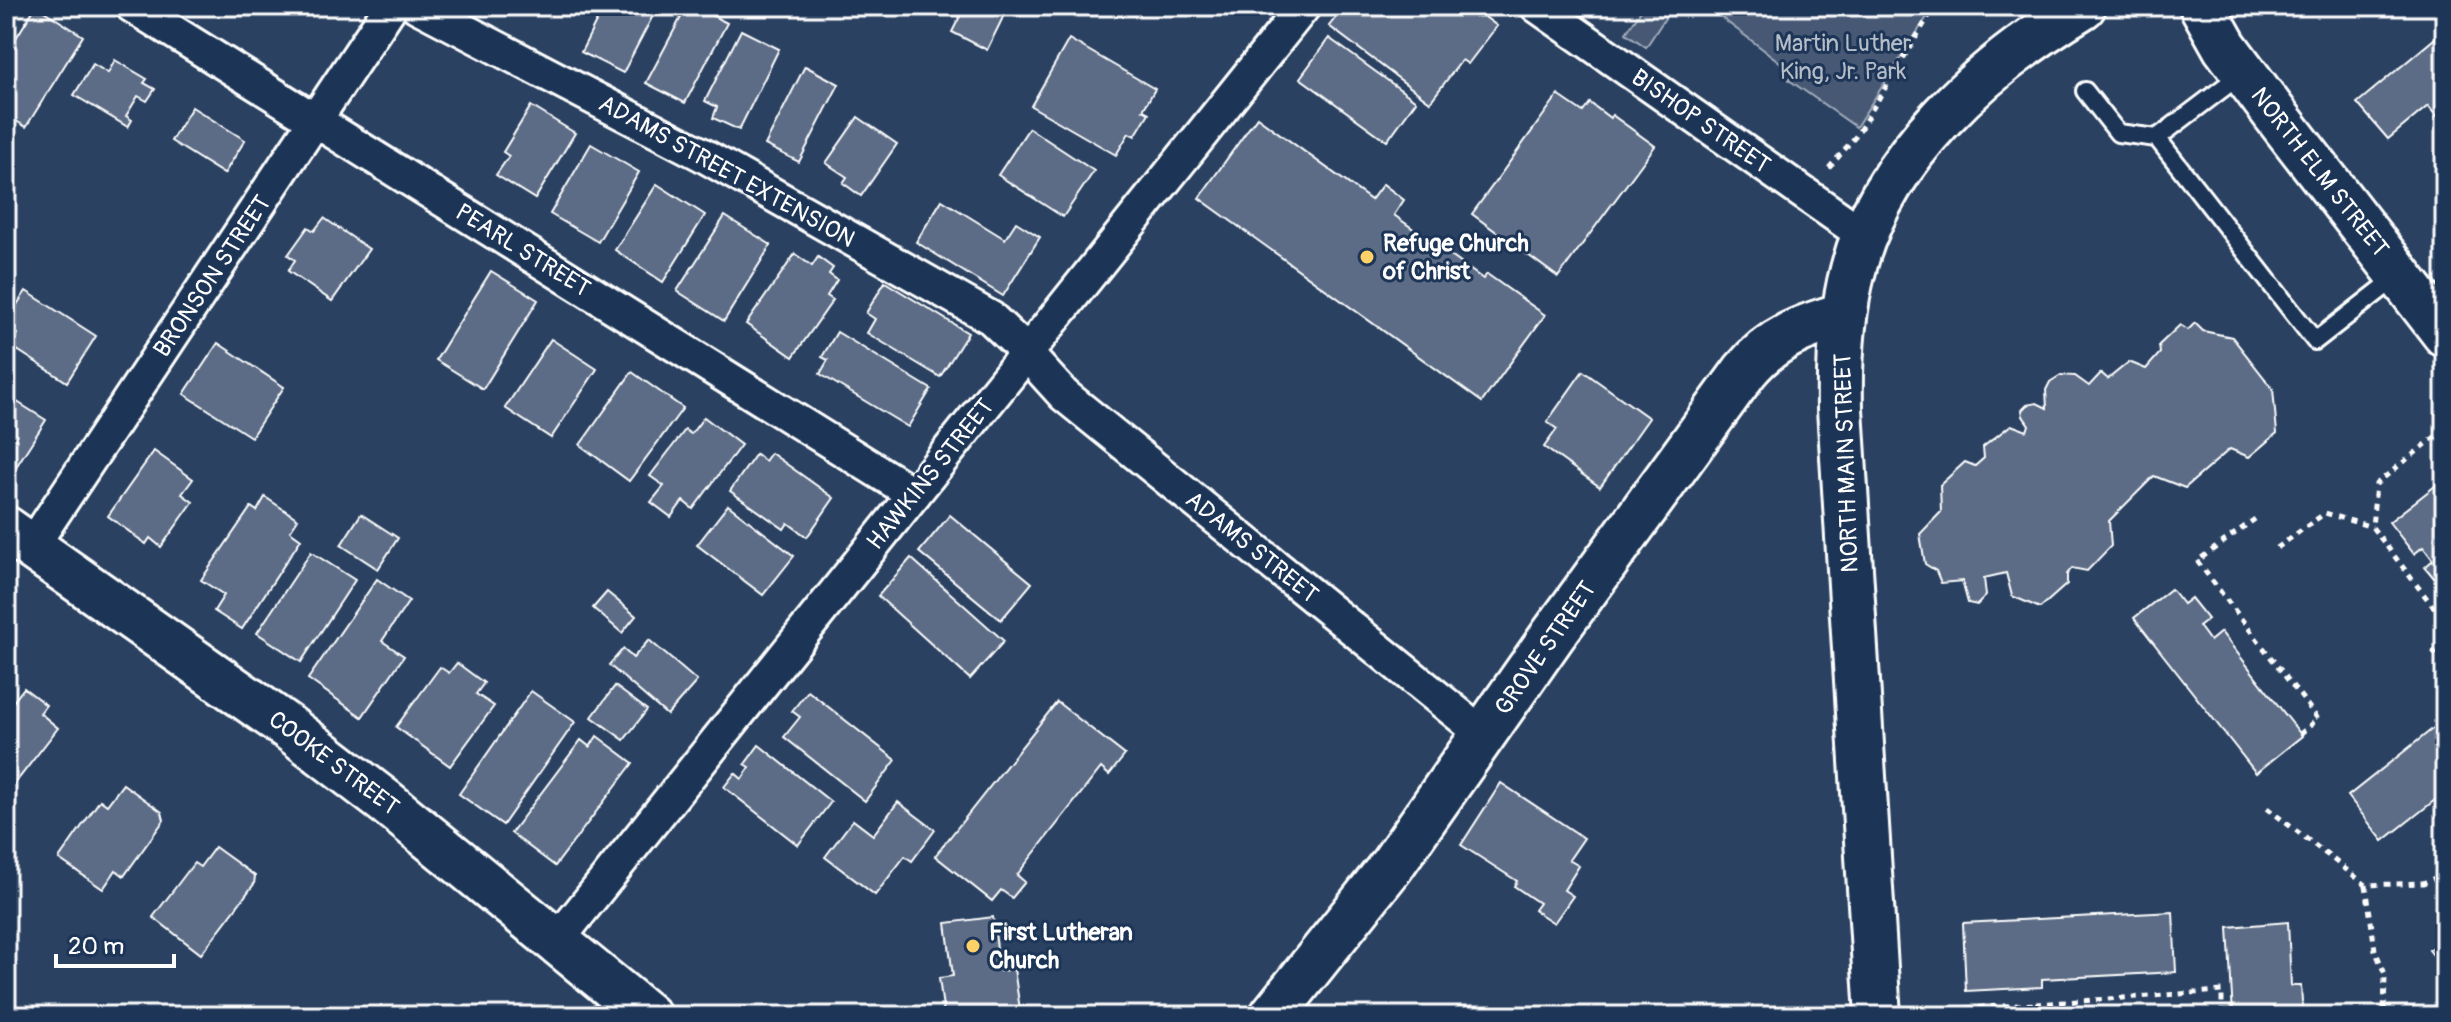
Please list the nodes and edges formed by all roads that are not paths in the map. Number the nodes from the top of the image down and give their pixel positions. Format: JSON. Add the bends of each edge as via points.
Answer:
{"nodes":[{"id":1,"x":132,"y":6,"type":"edge"},
{"id":2,"x":391,"y":6,"type":"edge"},
{"id":3,"x":417,"y":6,"type":"edge"},
{"id":4,"x":1304,"y":6,"type":"edge"},
{"id":5,"x":1537,"y":6,"type":"edge"},
{"id":6,"x":2083,"y":6,"type":"edge"},
{"id":7,"x":2202,"y":6,"type":"edge"},
{"id":8,"x":2244,"y":72,"type":"junction"},
{"id":9,"x":2085,"y":91,"type":"dead end"},
{"id":10,"x":315,"y":121,"type":"junction"},
{"id":11,"x":2157,"y":138,"type":"junction"},
{"id":12,"x":1865,"y":236,"type":"junction"},
{"id":13,"x":2399,"y":275,"type":"junction"},
{"id":14,"x":1844,"y":315,"type":"junction"},
{"id":15,"x":2445,"y":334,"type":"edge"},
{"id":16,"x":1026,"y":354,"type":"junction"},
{"id":17,"x":914,"y":494,"type":"junction"},
{"id":18,"x":19,"y":538,"type":"edge"},
{"id":19,"x":1484,"y":735,"type":"junction"},
{"id":20,"x":556,"y":942,"type":"junction"},
{"id":21,"x":1878,"y":1015,"type":"edge"},
{"id":22,"x":648,"y":1016,"type":"edge"},
{"id":23,"x":1272,"y":1016,"type":"edge"}],
"edges":[{"from":1,"to":10,"type":"street","name":"PEARL STREET"},
{"from":2,"to":10,"type":"street","name":"BRONSON STREET"},
{"from":3,"to":16,"type":"street","name":"ADAMS STREET EXTENSION","via":[[703,155],[978,310]]},
{"from":4,"to":16,"type":"street","name":"HAWKINS STREET"},
{"from":5,"to":12,"type":"street","name":"BISHOP STREET"},
{"from":6,"to":12,"type":"main road","name":"NORTH MAIN STREET","via":[[2000,64],[1955,105],[1893,179]]},
{"from":7,"to":8,"type":"main road","name":"NORTH ELM STREET"},
{"from":8,"to":11,"type":"lane"},
{"from":8,"to":13,"type":"main road","name":"NORTH ELM STREET"},
{"from":9,"to":11,"type":"lane","via":[[2118,133]]},
{"from":10,"to":17,"type":"street","name":"PEARL STREET"},
{"from":10,"to":18,"type":"street","name":"BRONSON STREET"},
{"from":11,"to":13,"type":"lane","via":[[2315,341]]},
{"from":12,"to":14,"type":"main road","name":"NORTH MAIN STREET"},
{"from":13,"to":15,"type":"main road","name":"NORTH ELM STREET"},
{"from":14,"to":19,"type":"main road","name":"GROVE STREET","via":[[1785,335],[1755,358]]},
{"from":14,"to":21,"type":"main road","name":"NORTH MAIN STREET","via":[[1840,409]]},
{"from":16,"to":17,"type":"street","name":"HAWKINS STREET"},
{"from":16,"to":19,"type":"street","name":"ADAMS STREET","via":[[1064,395]]},
{"from":17,"to":20,"type":"street","name":"HAWKINS STREET"},
{"from":18,"to":20,"type":"main road","name":"COOKE STREET","via":[[289,728]]},
{"from":19,"to":23,"type":"main road","name":"GROVE STREET","via":[[1392,865]]},
{"from":20,"to":22,"type":"main road","name":"COOKE STREET"}]}
